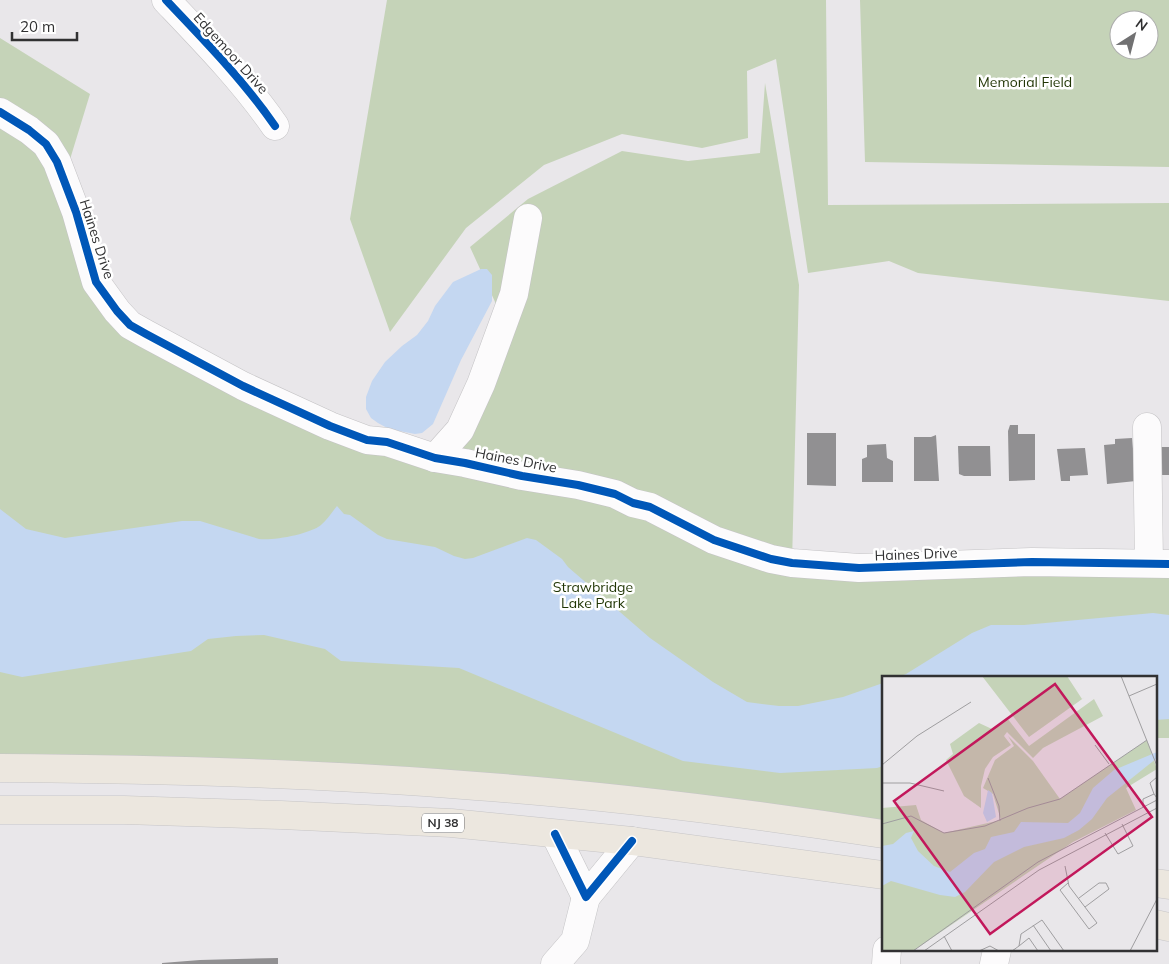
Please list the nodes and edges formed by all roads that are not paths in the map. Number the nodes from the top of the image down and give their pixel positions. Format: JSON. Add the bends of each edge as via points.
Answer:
{"nodes":[{"id":1,"x":166,"y":0,"type":"edge"},
{"id":2,"x":0,"y":112,"type":"edge"},
{"id":3,"x":276,"y":126,"type":"dead end"},
{"id":4,"x":528,"y":218,"type":"dead end"},
{"id":5,"x":1147,"y":427,"type":"dead end"},
{"id":6,"x":430,"y":456,"type":"junction"},
{"id":7,"x":1159,"y":564,"type":"edge"},
{"id":8,"x":0,"y":768,"type":"edge"},
{"id":9,"x":0,"y":810,"type":"edge"},
{"id":10,"x":555,"y":834,"type":"junction"},
{"id":11,"x":882,"y":834,"type":"edge"},
{"id":12,"x":632,"y":841,"type":"junction"},
{"id":13,"x":882,"y":874,"type":"edge"},
{"id":14,"x":586,"y":897,"type":"junction"},
{"id":15,"x":1156,"y":924,"type":"edge"},
{"id":16,"x":1169,"y":927,"type":"edge"},
{"id":17,"x":555,"y":964,"type":"edge"}],
"edges":[{"from":1,"to":3,"type":"street","name":"Edgemoor Drive","via":[[222,59]]},
{"from":2,"to":6,"type":"street","name":"Haines Drive","via":[[46,144],[57,162],[76,212],[96,282],[130,325],[243,386],[348,434]]},
{"from":4,"to":6,"type":"street","via":[[514,294],[481,384],[460,430]]},
{"from":5,"to":7,"type":"street"},
{"from":6,"to":7,"type":"street","name":"Haines Drive","via":[[615,494],[714,540],[792,563],[866,568],[1032,562]]},
{"from":8,"to":11,"type":"highway","via":[[238,772],[476,786],[709,809]]},
{"from":9,"to":10,"type":"highway","number":"NJ 38","via":[[124,810],[368,818]]},
{"from":10,"to":12,"type":"highway","number":"NJ 38"},
{"from":10,"to":14,"type":"street"},
{"from":12,"to":13,"type":"highway","number":"NJ 38"},
{"from":12,"to":14,"type":"street"},
{"from":14,"to":17,"type":"street","via":[[575,941]]},
{"from":15,"to":16,"type":"highway"}]}
